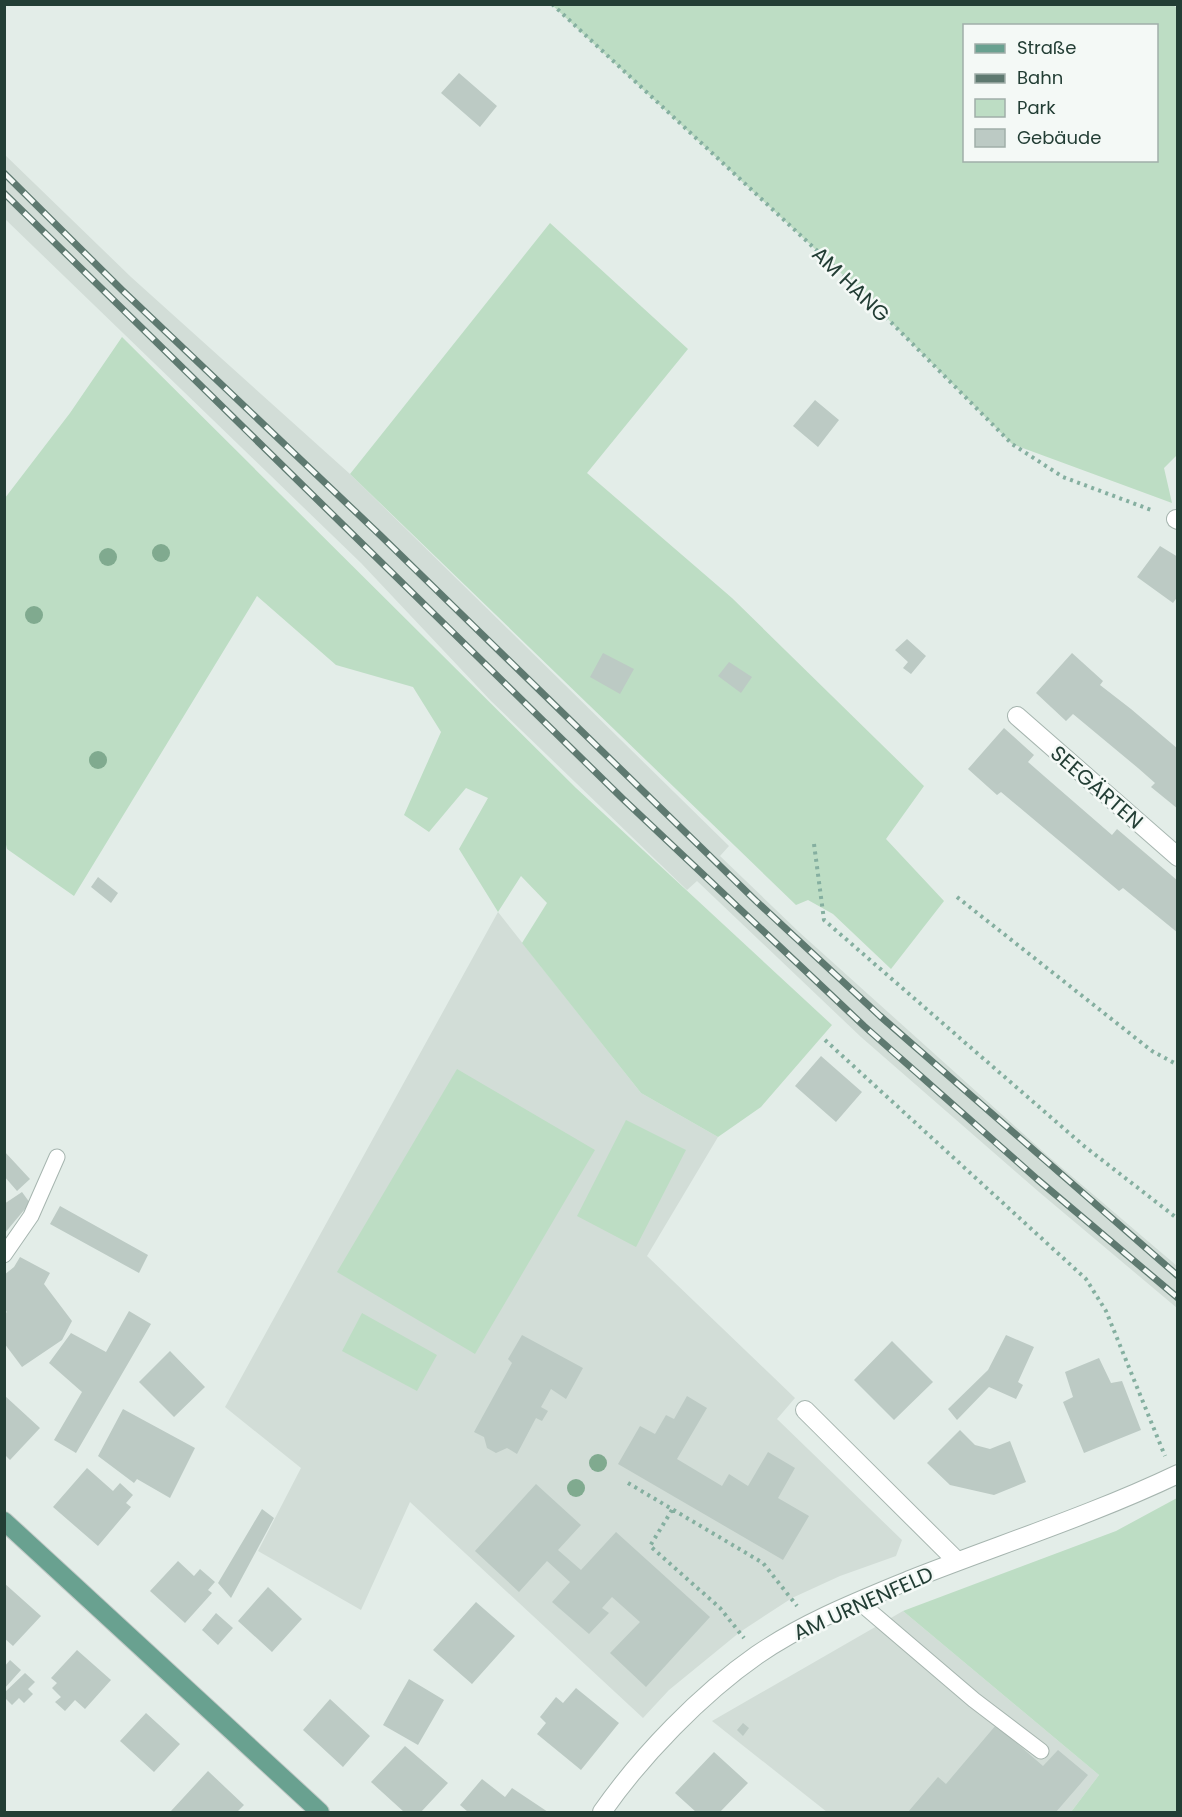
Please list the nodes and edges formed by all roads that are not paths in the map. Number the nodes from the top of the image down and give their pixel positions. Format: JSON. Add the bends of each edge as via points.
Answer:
{"nodes":[{"id":1,"x":1017,"y":716,"type":"dead end"},
{"id":2,"x":1178,"y":857,"type":"edge"},
{"id":3,"x":57,"y":1157,"type":"dead end"},
{"id":4,"x":4,"y":1255,"type":"edge"},
{"id":5,"x":805,"y":1410,"type":"dead end"},
{"id":6,"x":1175,"y":1475,"type":"edge"},
{"id":7,"x":4,"y":1521,"type":"edge"},
{"id":8,"x":957,"y":1561,"type":"junction"},
{"id":9,"x":858,"y":1601,"type":"junction"},
{"id":10,"x":1041,"y":1751,"type":"dead end"},
{"id":11,"x":320,"y":1812,"type":"edge"},
{"id":12,"x":602,"y":1812,"type":"edge"}],
"edges":[{"from":1,"to":2,"type":"street","name":"SEEGÄRTEN"},
{"from":3,"to":4,"type":"lane","via":[[31,1216]]},
{"from":5,"to":8,"type":"street"},
{"from":6,"to":8,"type":"street","name":"AM URNENFELD"},
{"from":7,"to":11,"type":"main road"},
{"from":8,"to":9,"type":"street","name":"AM URNENFELD"},
{"from":9,"to":10,"type":"lane","via":[[974,1700]]},
{"from":9,"to":12,"type":"street","name":"AM URNENFELD","via":[[757,1655],[670,1729]]}]}
